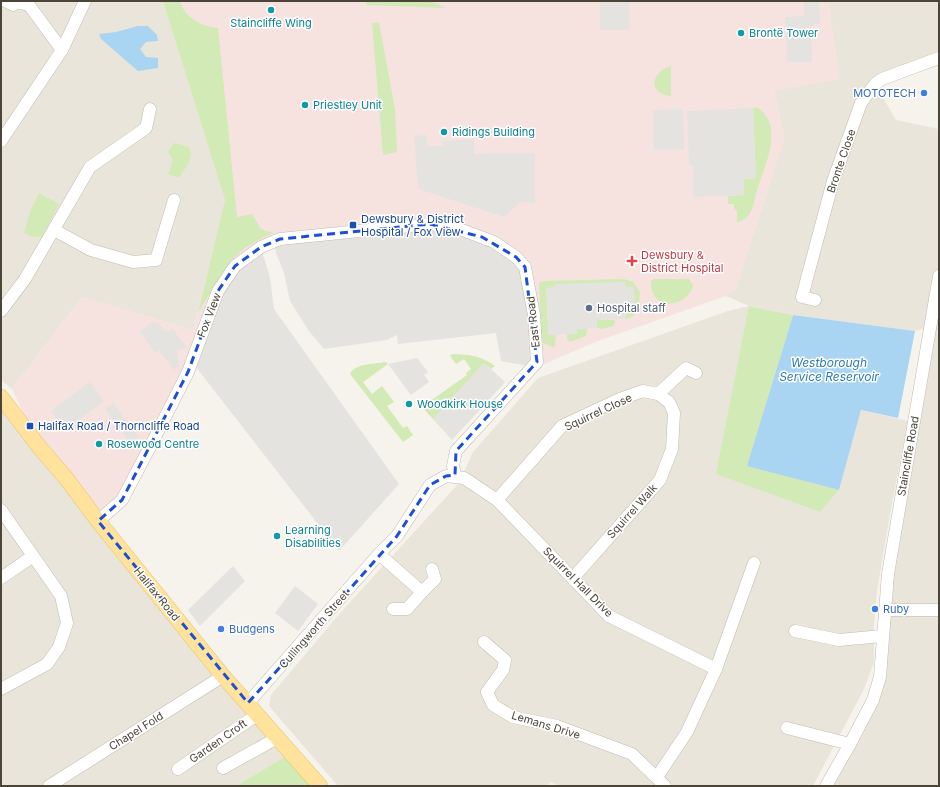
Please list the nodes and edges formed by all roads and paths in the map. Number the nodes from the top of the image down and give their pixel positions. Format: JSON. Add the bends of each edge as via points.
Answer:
{"nodes":[{"id":1,"x":5,"y":1,"type":"edge"},
{"id":2,"x":85,"y":1,"type":"edge"},
{"id":3,"x":62,"y":50,"type":"junction"},
{"id":4,"x":939,"y":58,"type":"edge"},
{"id":5,"x":150,"y":109,"type":"dead end"},
{"id":6,"x":1,"y":141,"type":"edge"},
{"id":7,"x":174,"y":200,"type":"dead end"},
{"id":8,"x":407,"y":225,"type":"joint"},
{"id":9,"x":54,"y":230,"type":"junction"},
{"id":10,"x":939,"y":276,"type":"edge"},
{"id":11,"x":815,"y":300,"type":"dead end"},
{"id":12,"x":1,"y":311,"type":"edge"},
{"id":13,"x":696,"y":373,"type":"dead end"},
{"id":14,"x":658,"y":394,"type":"junction"},
{"id":15,"x":4,"y":405,"type":"edge"},
{"id":16,"x":455,"y":475,"type":"junction"},
{"id":17,"x":497,"y":500,"type":"junction"},
{"id":18,"x":1,"y":510,"type":"edge"},
{"id":19,"x":98,"y":521,"type":"junction"},
{"id":20,"x":379,"y":554,"type":"junction"},
{"id":21,"x":33,"y":556,"type":"junction"},
{"id":22,"x":754,"y":563,"type":"dead end"},
{"id":23,"x":432,"y":568,"type":"dead end"},
{"id":24,"x":1,"y":578,"type":"edge"},
{"id":25,"x":573,"y":578,"type":"junction"},
{"id":26,"x":422,"y":592,"type":"junction"},
{"id":27,"x":393,"y":609,"type":"dead end"},
{"id":28,"x":886,"y":610,"type":"junction"},
{"id":29,"x":939,"y":610,"type":"edge"},
{"id":30,"x":795,"y":631,"type":"dead end"},
{"id":31,"x":882,"y":636,"type":"junction"},
{"id":32,"x":484,"y":642,"type":"dead end"},
{"id":33,"x":716,"y":669,"type":"junction"},
{"id":34,"x":223,"y":676,"type":"junction"},
{"id":35,"x":1,"y":689,"type":"edge"},
{"id":36,"x":253,"y":709,"type":"junction"},
{"id":37,"x":787,"y":728,"type":"dead end"},
{"id":38,"x":277,"y":738,"type":"junction"},
{"id":39,"x":850,"y":744,"type":"junction"},
{"id":40,"x":223,"y":768,"type":"dead end"},
{"id":41,"x":178,"y":769,"type":"dead end"},
{"id":42,"x":661,"y":781,"type":"edge"},
{"id":43,"x":49,"y":786,"type":"edge"},
{"id":44,"x":320,"y":786,"type":"edge"},
{"id":45,"x":826,"y":786,"type":"edge"}],
"edges":[{"from":1,"to":3,"type":"street","via":[[13,5],[15,2],[29,5]]},
{"from":2,"to":3,"type":"street"},
{"from":3,"to":6,"type":"street"},
{"from":4,"to":11,"type":"street","name":"Bronte Close","via":[[882,79],[861,103],[833,181],[802,297]]},
{"from":5,"to":9,"type":"street","via":[[146,128],[90,167]]},
{"from":7,"to":9,"type":"street","via":[[156,260],[133,262],[91,250]]},
{"from":8,"to":16,"type":"street","name":"East Road","via":[[430,224],[457,228],[494,242],[516,257],[525,267],[528,278],[534,315],[537,362],[456,451],[453,466]]},
{"from":8,"to":19,"type":"street","name":"Fox View","via":[[280,239],[261,247],[236,266],[215,297],[188,372],[122,500]]},
{"from":9,"to":12,"type":"street","via":[[25,279]]},
{"from":10,"to":28,"type":"street","name":"Staincliffe Road","via":[[888,574]]},
{"from":13,"to":14,"type":"street","via":[[686,368]]},
{"from":14,"to":17,"type":"street","name":"Squirrel Close","via":[[643,391],[562,426]]},
{"from":14,"to":25,"type":"street","name":"Squirrel Walk","via":[[669,402],[674,413],[672,449],[660,480]]},
{"from":15,"to":19,"type":"main road","name":"Halifax Road","via":[[66,478]]},
{"from":16,"to":17,"type":"street","name":"Squirrel Hall Drive","via":[[464,478]]},
{"from":16,"to":20,"type":"street","name":"Cullingworth Street","via":[[446,476],[430,485],[397,536]]},
{"from":17,"to":25,"type":"street","name":"Squirrel Hall Drive"},
{"from":18,"to":21,"type":"street"},
{"from":19,"to":34,"type":"main road","name":"Halifax Road"},
{"from":20,"to":26,"type":"street"},
{"from":20,"to":36,"type":"street","name":"Cullingworth Street"},
{"from":21,"to":24,"type":"street"},
{"from":21,"to":35,"type":"street","via":[[61,596],[67,623],[59,647],[47,664]]},
{"from":22,"to":33,"type":"street"},
{"from":23,"to":26,"type":"street","via":[[435,579]]},
{"from":25,"to":33,"type":"street","name":"Squirrel Hall Drive","via":[[609,616]]},
{"from":26,"to":27,"type":"street","via":[[407,609]]},
{"from":28,"to":29,"type":"street"},
{"from":28,"to":31,"type":"street","name":"Staincliffe Road"},
{"from":30,"to":31,"type":"street","via":[[839,640]]},
{"from":31,"to":39,"type":"street","name":"Staincliffe Road","via":[[880,677],[873,700]]},
{"from":32,"to":42,"type":"street","name":"Lemans Drive","via":[[505,660],[503,670],[487,692],[493,705],[513,717],[557,726],[632,754]]},
{"from":33,"to":42,"type":"street"},
{"from":34,"to":36,"type":"main road","name":"Halifax Road"},
{"from":34,"to":43,"type":"street","name":"Chapel Fold"},
{"from":36,"to":38,"type":"main road","name":"Halifax Road"},
{"from":36,"to":41,"type":"street","name":"Garden Croft"},
{"from":37,"to":39,"type":"street"},
{"from":38,"to":40,"type":"street"},
{"from":38,"to":44,"type":"main road","name":"Halifax Road"},
{"from":39,"to":45,"type":"street","name":"Staincliffe Road"}]}
